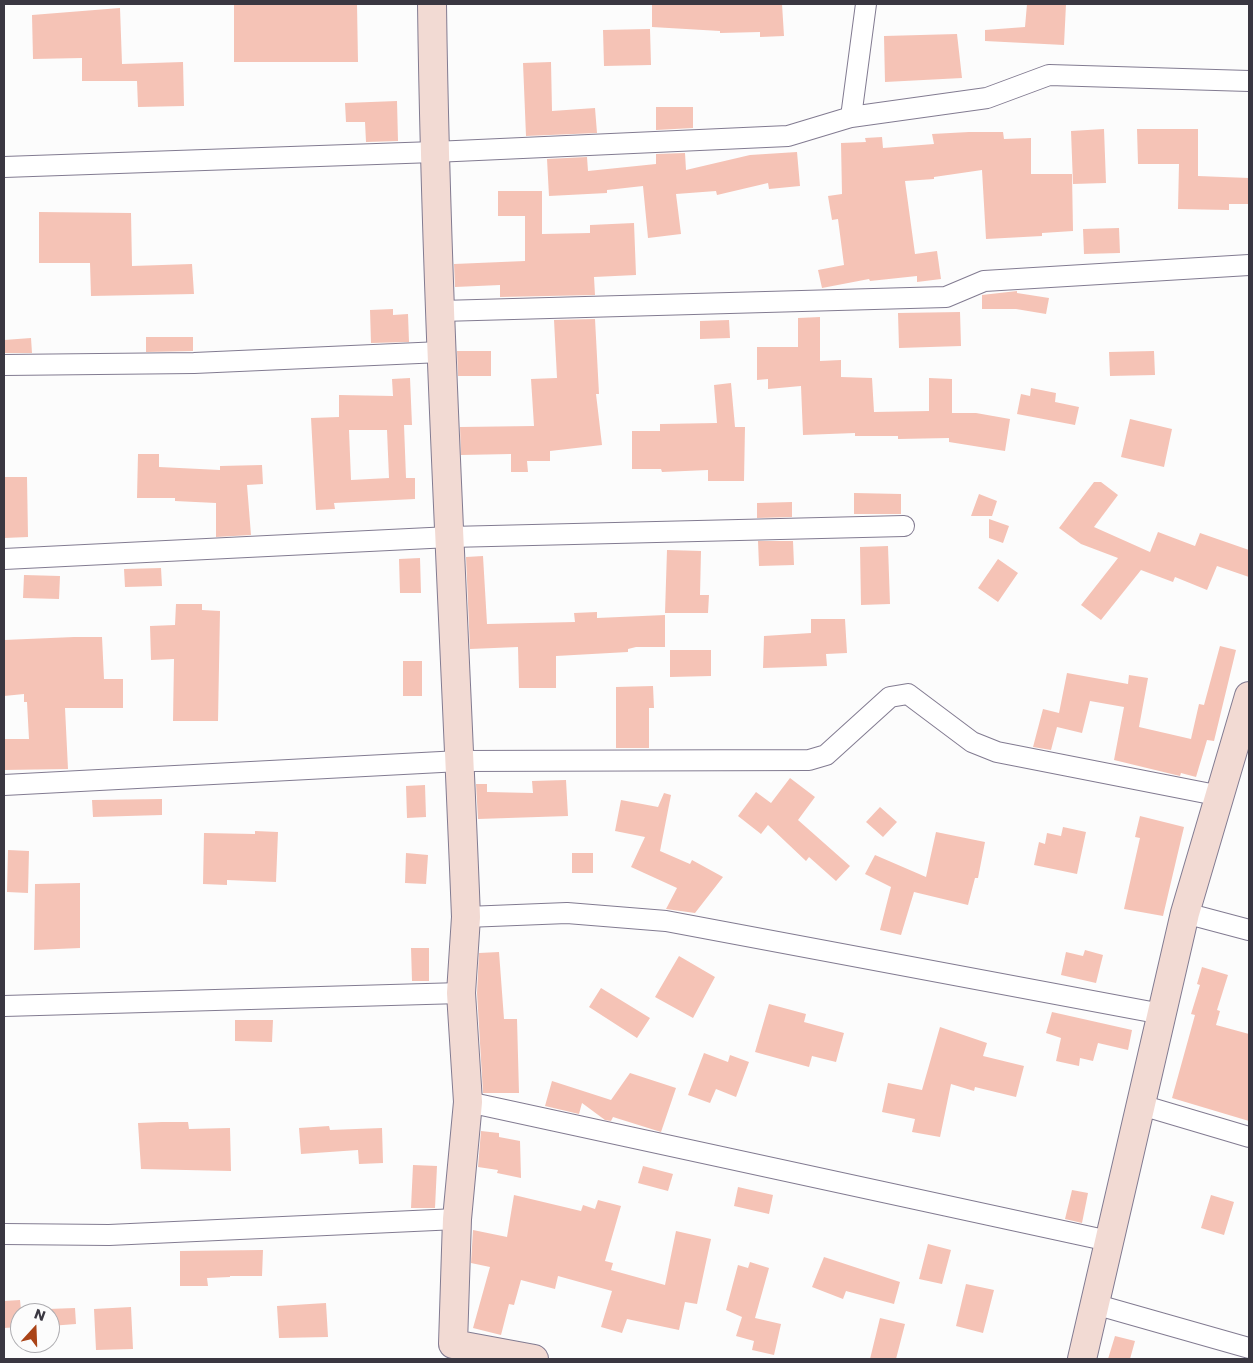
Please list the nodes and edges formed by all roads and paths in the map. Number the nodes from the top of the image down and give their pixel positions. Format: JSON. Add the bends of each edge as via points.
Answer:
{"nodes":[{"id":1,"x":432,"y":4,"type":"edge"},
{"id":2,"x":866,"y":4,"type":"edge"},
{"id":3,"x":1249,"y":81,"type":"edge"},
{"id":4,"x":850,"y":117,"type":"junction"},
{"id":5,"x":434,"y":152,"type":"junction"},
{"id":6,"x":4,"y":166,"type":"edge"},
{"id":7,"x":1249,"y":264,"type":"edge"},
{"id":8,"x":441,"y":311,"type":"junction"},
{"id":9,"x":441,"y":352,"type":"junction"},
{"id":10,"x":4,"y":366,"type":"edge"},
{"id":11,"x":904,"y":526,"type":"dead end"},
{"id":12,"x":450,"y":538,"type":"junction"},
{"id":13,"x":4,"y":559,"type":"edge"},
{"id":14,"x":1248,"y":712,"type":"edge"},
{"id":15,"x":460,"y":762,"type":"junction"},
{"id":16,"x":4,"y":785,"type":"edge"},
{"id":17,"x":1221,"y":796,"type":"junction"},
{"id":18,"x":1185,"y":913,"type":"junction"},
{"id":19,"x":466,"y":917,"type":"junction"},
{"id":20,"x":1249,"y":930,"type":"edge"},
{"id":21,"x":461,"y":993,"type":"junction"},
{"id":22,"x":4,"y":1006,"type":"edge"},
{"id":23,"x":1162,"y":1014,"type":"junction"},
{"id":24,"x":468,"y":1102,"type":"junction"},
{"id":25,"x":1141,"y":1105,"type":"junction"},
{"id":26,"x":1249,"y":1136,"type":"edge"},
{"id":27,"x":457,"y":1219,"type":"junction"},
{"id":28,"x":4,"y":1234,"type":"edge"},
{"id":29,"x":1109,"y":1242,"type":"junction"},
{"id":30,"x":1094,"y":1304,"type":"junction"},
{"id":31,"x":1249,"y":1348,"type":"edge"},
{"id":32,"x":452,"y":1351,"type":"edge"},
{"id":33,"x":534,"y":1359,"type":"edge"},
{"id":34,"x":1082,"y":1359,"type":"edge"}],
"edges":[{"from":1,"to":5,"type":"main road"},
{"from":2,"to":4,"type":"street"},
{"from":3,"to":4,"type":"street","via":[[1049,75],[987,98]]},
{"from":4,"to":5,"type":"street","via":[[788,136]]},
{"from":5,"to":6,"type":"street"},
{"from":5,"to":8,"type":"main road"},
{"from":7,"to":8,"type":"street","via":[[984,281],[946,297]]},
{"from":8,"to":9,"type":"main road"},
{"from":9,"to":10,"type":"street","via":[[194,363]]},
{"from":9,"to":12,"type":"main road"},
{"from":11,"to":12,"type":"street"},
{"from":12,"to":13,"type":"street"},
{"from":12,"to":15,"type":"main road"},
{"from":14,"to":17,"type":"main road"},
{"from":15,"to":16,"type":"street"},
{"from":15,"to":17,"type":"street","via":[[809,760],[826,755],[890,697],[908,694],[972,742],[997,752]]},
{"from":15,"to":19,"type":"main road"},
{"from":17,"to":18,"type":"main road"},
{"from":18,"to":20,"type":"street"},
{"from":18,"to":23,"type":"main road"},
{"from":19,"to":21,"type":"main road"},
{"from":19,"to":23,"type":"street","via":[[568,913],[666,921]]},
{"from":21,"to":22,"type":"street"},
{"from":21,"to":24,"type":"main road"},
{"from":23,"to":25,"type":"main road"},
{"from":24,"to":27,"type":"main road"},
{"from":24,"to":29,"type":"street"},
{"from":25,"to":26,"type":"street"},
{"from":25,"to":29,"type":"main road"},
{"from":27,"to":28,"type":"street","via":[[109,1235]]},
{"from":27,"to":32,"type":"main road"},
{"from":29,"to":30,"type":"main road"},
{"from":30,"to":31,"type":"street"},
{"from":30,"to":34,"type":"main road"},
{"from":32,"to":33,"type":"main road"}]}
